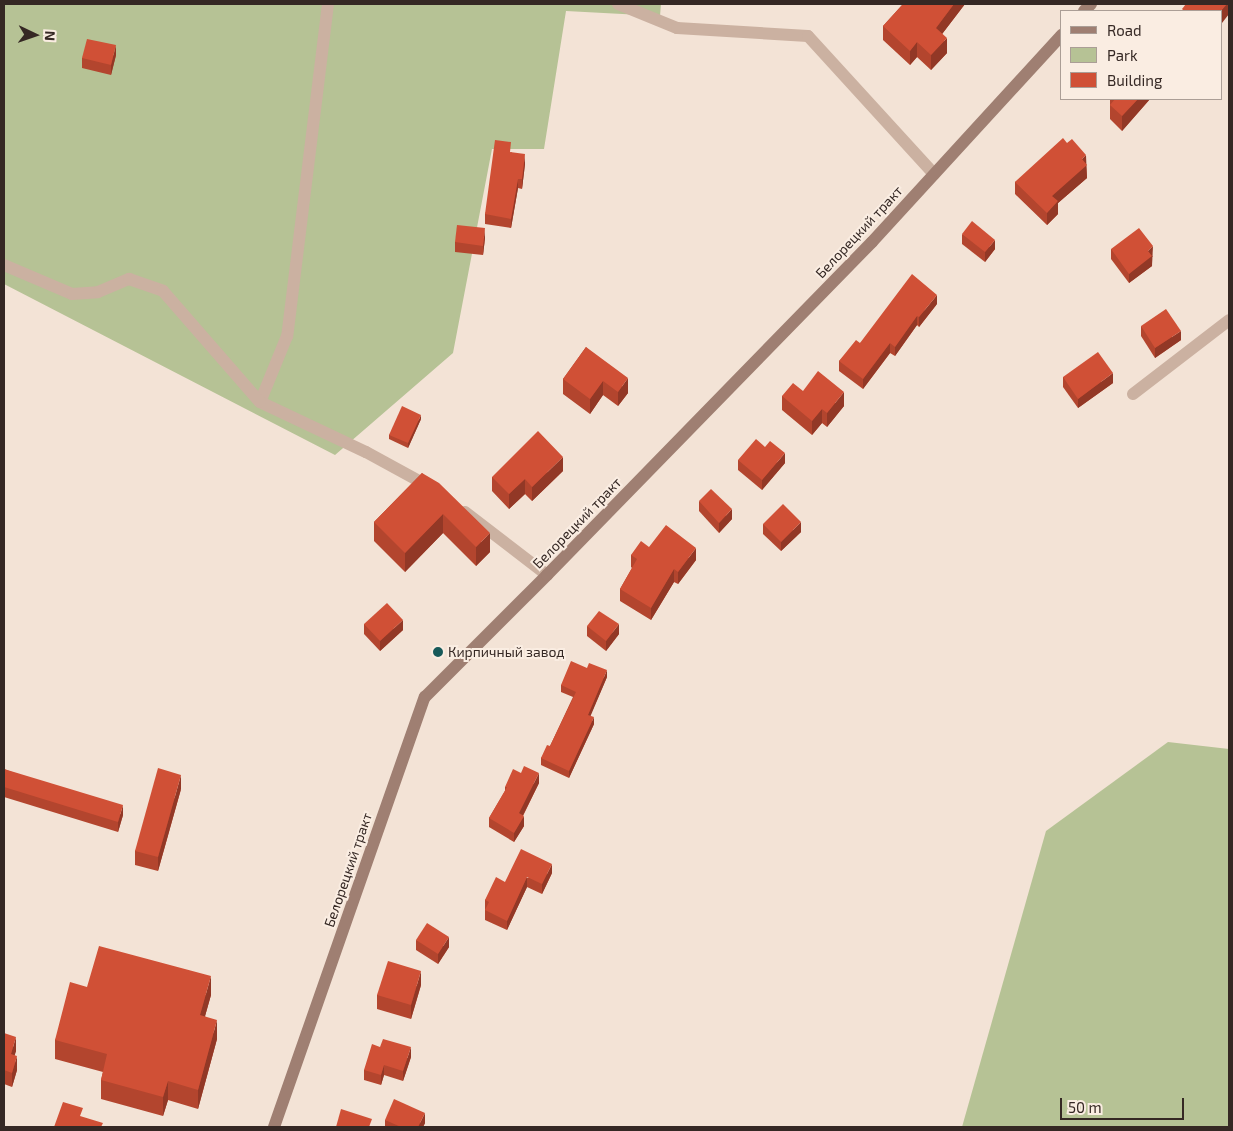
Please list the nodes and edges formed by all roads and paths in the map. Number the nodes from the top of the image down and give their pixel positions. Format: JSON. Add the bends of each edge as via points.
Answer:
{"nodes":[{"id":1,"x":328,"y":4,"type":"edge"},
{"id":2,"x":618,"y":4,"type":"edge"},
{"id":3,"x":1060,"y":38,"type":"edge"},
{"id":4,"x":934,"y":174,"type":"junction"},
{"id":5,"x":4,"y":265,"type":"edge"},
{"id":6,"x":1229,"y":320,"type":"edge"},
{"id":7,"x":1133,"y":394,"type":"dead end"},
{"id":8,"x":260,"y":402,"type":"junction"},
{"id":9,"x":444,"y":495,"type":"edge"},
{"id":10,"x":458,"y":506,"type":"edge"},
{"id":11,"x":547,"y":575,"type":"junction"},
{"id":12,"x":274,"y":1127,"type":"edge"}],
"edges":[{"from":1,"to":8,"type":"street","via":[[287,336]]},
{"from":2,"to":4,"type":"street","via":[[677,28],[808,36]]},
{"from":3,"to":4,"type":"street","name":"Белорецкий тракт"},
{"from":4,"to":11,"type":"street","name":"Белорецкий тракт","via":[[872,242]]},
{"from":5,"to":8,"type":"street","via":[[72,294],[98,292],[129,279],[163,291]]},
{"from":6,"to":7,"type":"street"},
{"from":8,"to":9,"type":"street","via":[[366,452]]},
{"from":10,"to":11,"type":"street"},
{"from":11,"to":12,"type":"street","name":"Белорецкий тракт","via":[[425,697]]}]}
